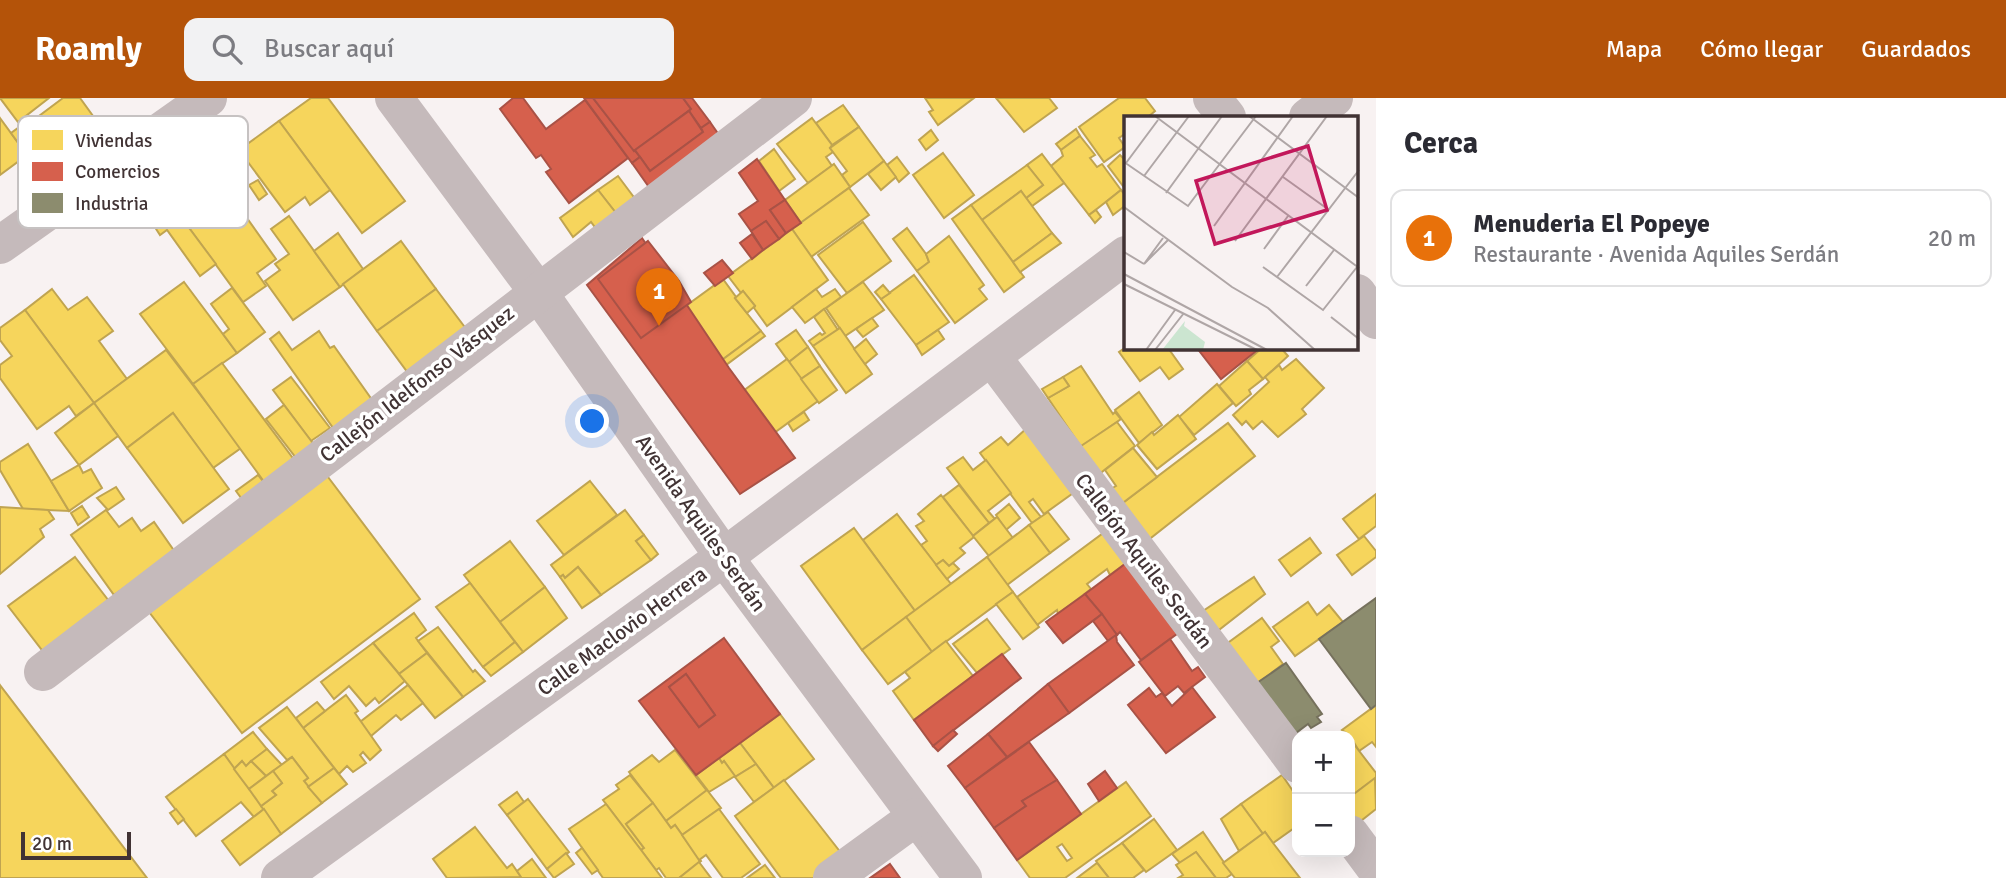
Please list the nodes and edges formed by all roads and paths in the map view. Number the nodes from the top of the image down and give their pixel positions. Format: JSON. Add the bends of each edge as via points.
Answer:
{"nodes":[{"id":1,"x":208,"y":98,"type":"edge"},
{"id":2,"x":394,"y":98,"type":"edge"},
{"id":3,"x":793,"y":98,"type":"edge"},
{"id":4,"x":1212,"y":98,"type":"edge"},
{"id":5,"x":1334,"y":98,"type":"edge"},
{"id":6,"x":183,"y":116,"type":"edge"},
{"id":7,"x":1226,"y":116,"type":"edge"},
{"id":8,"x":1309,"y":116,"type":"edge"},
{"id":9,"x":24,"y":228,"type":"edge"},
{"id":10,"x":0,"y":245,"type":"edge"},
{"id":11,"x":1124,"y":257,"type":"edge"},
{"id":12,"x":538,"y":292,"type":"junction"},
{"id":13,"x":1358,"y":294,"type":"edge"},
{"id":14,"x":1376,"y":320,"type":"edge"},
{"id":15,"x":992,"y":358,"type":"junction"},
{"id":16,"x":724,"y":557,"type":"junction"},
{"id":17,"x":43,"y":672,"type":"dead end"},
{"id":18,"x":1292,"y":757,"type":"edge"},
{"id":19,"x":916,"y":817,"type":"junction"},
{"id":20,"x":1355,"y":841,"type":"edge"},
{"id":21,"x":1376,"y":869,"type":"edge"},
{"id":22,"x":281,"y":877,"type":"edge"},
{"id":23,"x":832,"y":878,"type":"edge"},
{"id":24,"x":963,"y":878,"type":"edge"}],
"edges":[{"from":1,"to":6,"type":"street"},
{"from":2,"to":12,"type":"street","name":"Avenida Aquiles Serdán"},
{"from":3,"to":12,"type":"street","name":"Callejón Idelfonso Vásquez"},
{"from":4,"to":7,"type":"street"},
{"from":5,"to":8,"type":"street"},
{"from":9,"to":10,"type":"street"},
{"from":11,"to":15,"type":"street","name":"Calle Maclovio Herrera"},
{"from":12,"to":16,"type":"street","name":"Avenida Aquiles Serdán"},
{"from":12,"to":17,"type":"street","name":"Callejón Idelfonso Vásquez"},
{"from":13,"to":14,"type":"street"},
{"from":15,"to":16,"type":"street","name":"Calle Maclovio Herrera"},
{"from":15,"to":18,"type":"street","name":"Callejón Aquiles Serdán"},
{"from":16,"to":19,"type":"street","name":"Avenida Aquiles Serdán"},
{"from":16,"to":22,"type":"street","name":"Calle Maclovio Herrera"},
{"from":19,"to":23,"type":"street"},
{"from":19,"to":24,"type":"street","name":"Avenida Aquiles Serdán"},
{"from":20,"to":21,"type":"street"}]}
